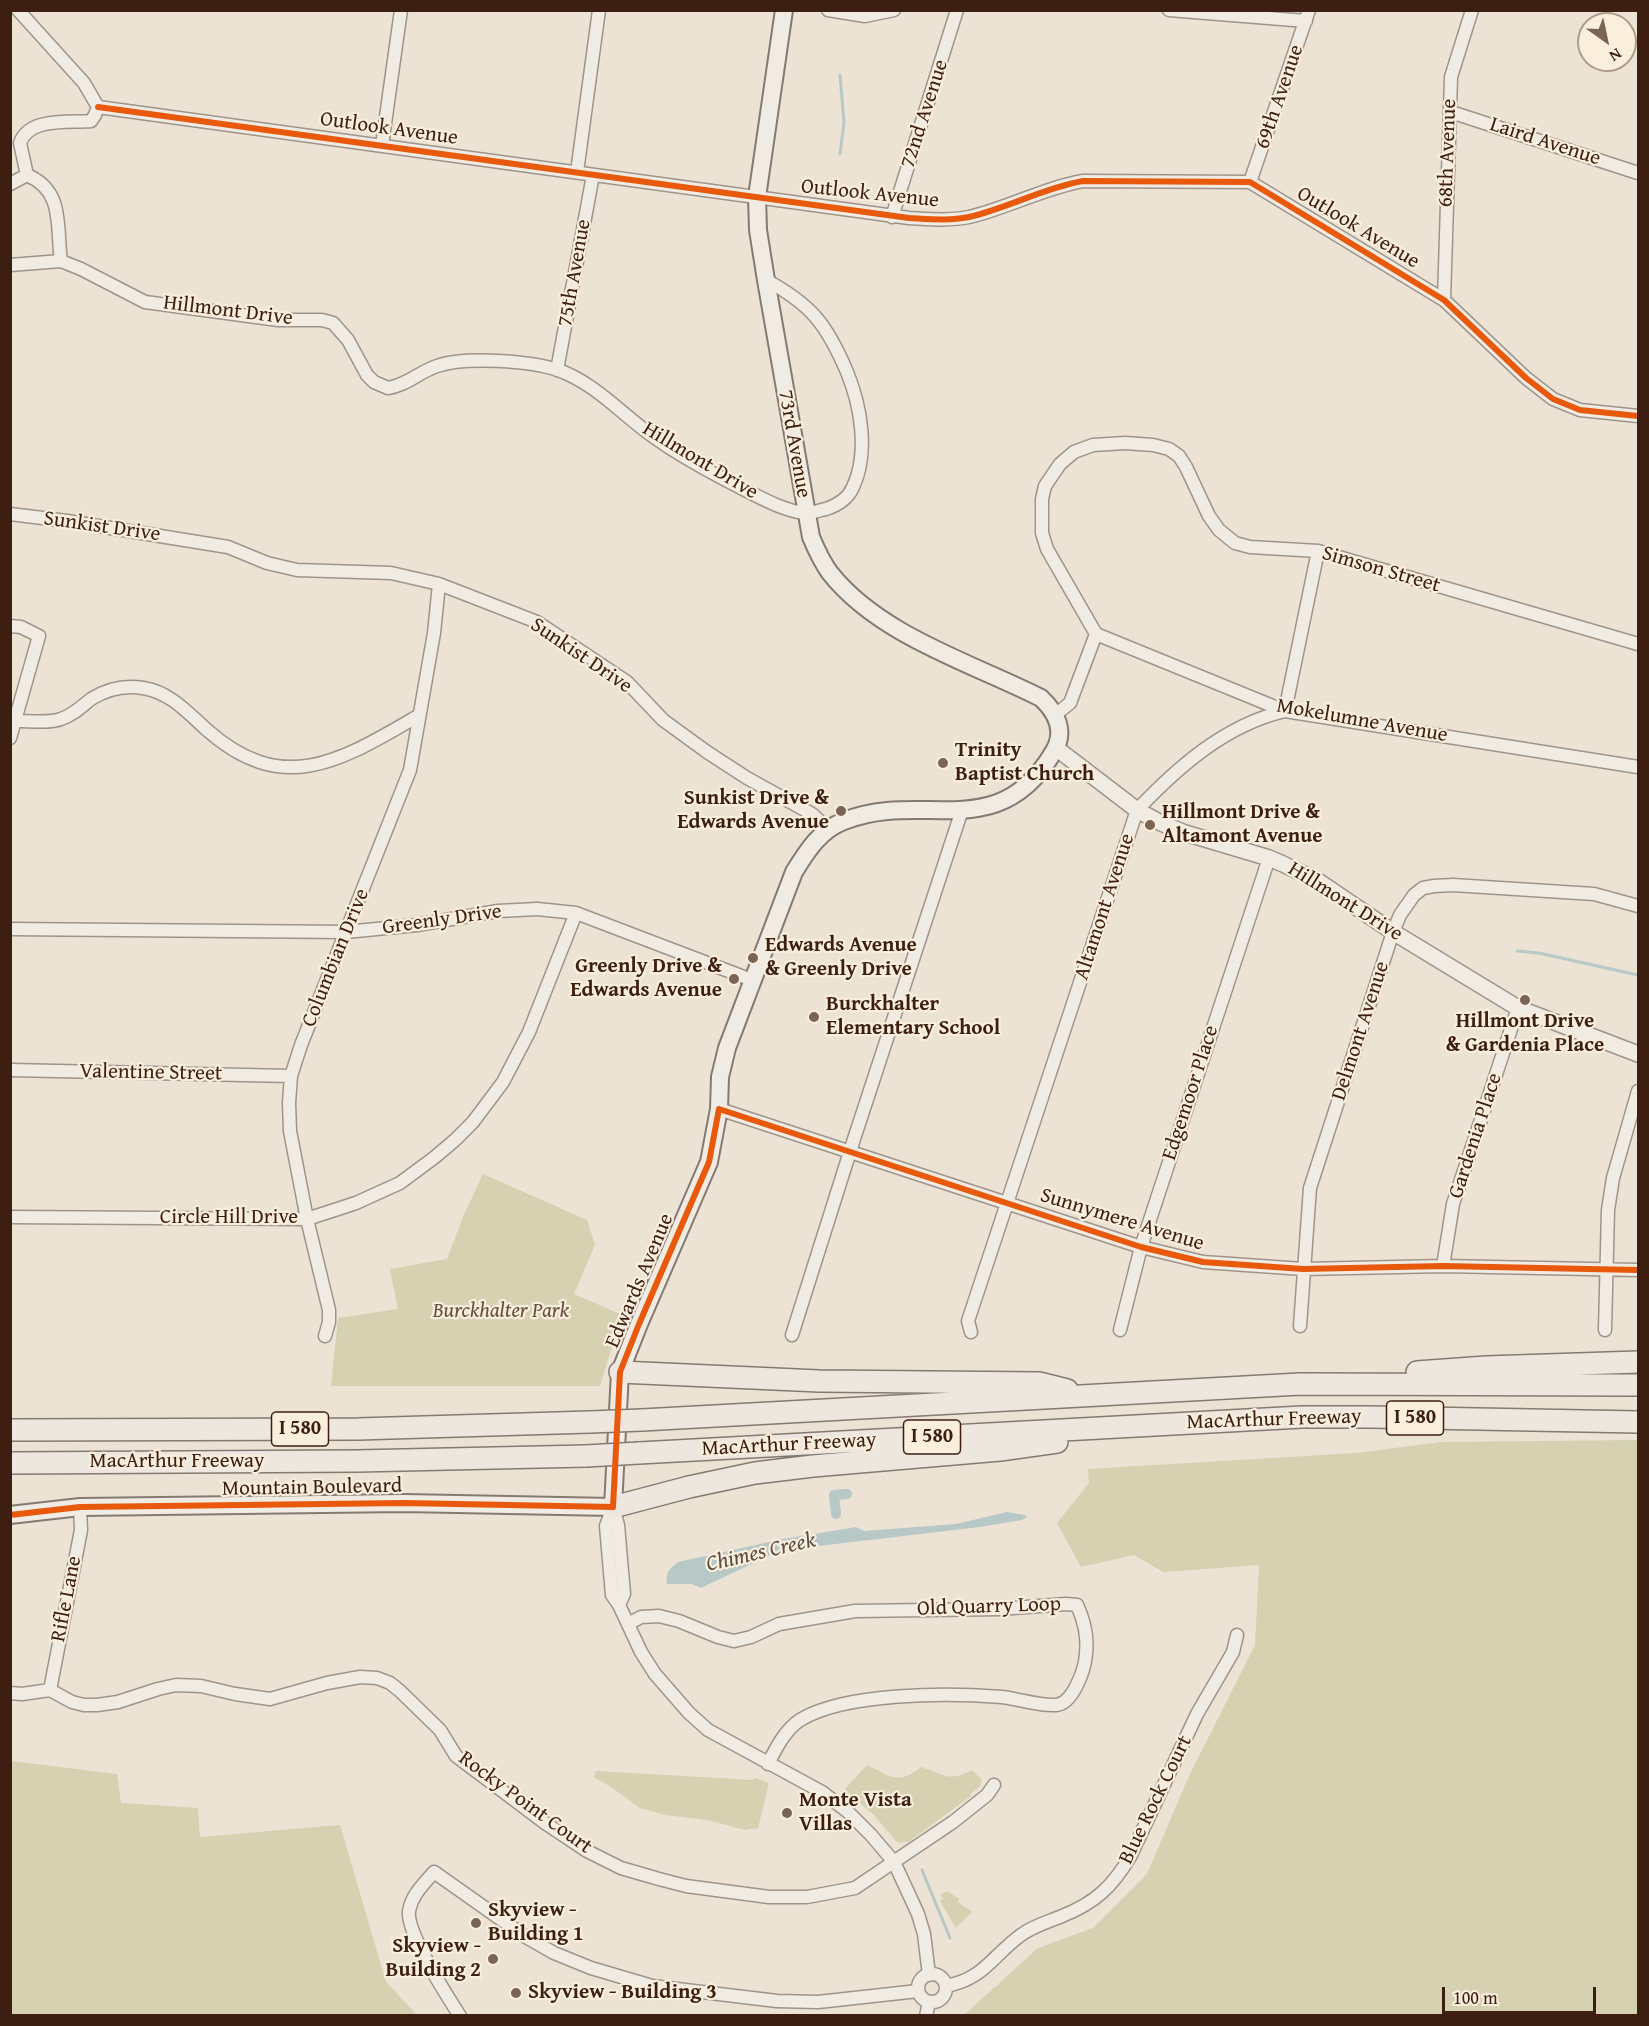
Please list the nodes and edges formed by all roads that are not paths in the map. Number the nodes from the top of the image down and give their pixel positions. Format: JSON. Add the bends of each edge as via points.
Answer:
{"nodes":[{"id":1,"x":18,"y":10,"type":"edge"},
{"id":2,"x":401,"y":10,"type":"edge"},
{"id":3,"x":599,"y":10,"type":"edge"},
{"id":4,"x":784,"y":10,"type":"edge"},
{"id":5,"x":828,"y":10,"type":"edge"},
{"id":6,"x":894,"y":10,"type":"edge"},
{"id":7,"x":957,"y":10,"type":"edge"},
{"id":8,"x":1169,"y":10,"type":"edge"},
{"id":9,"x":1472,"y":10,"type":"edge"},
{"id":10,"x":1308,"y":16,"type":"edge"},
{"id":11,"x":98,"y":107,"type":"junction"},
{"id":12,"x":1451,"y":112,"type":"junction"},
{"id":13,"x":382,"y":145,"type":"junction"},
{"id":14,"x":576,"y":172,"type":"junction"},
{"id":15,"x":1638,"y":173,"type":"edge"},
{"id":16,"x":27,"y":175,"type":"junction"},
{"id":17,"x":593,"y":175,"type":"junction"},
{"id":18,"x":1250,"y":182,"type":"junction"},
{"id":19,"x":10,"y":184,"type":"edge"},
{"id":20,"x":757,"y":197,"type":"junction"},
{"id":21,"x":891,"y":216,"type":"junction"},
{"id":22,"x":61,"y":261,"type":"junction"},
{"id":23,"x":10,"y":265,"type":"edge"},
{"id":24,"x":766,"y":280,"type":"junction"},
{"id":25,"x":1444,"y":300,"type":"junction"},
{"id":26,"x":557,"y":370,"type":"junction"},
{"id":27,"x":1638,"y":416,"type":"edge"},
{"id":28,"x":807,"y":513,"type":"junction"},
{"id":29,"x":10,"y":514,"type":"edge"},
{"id":30,"x":1318,"y":551,"type":"junction"},
{"id":31,"x":439,"y":584,"type":"junction"},
{"id":32,"x":10,"y":626,"type":"edge"},
{"id":33,"x":1096,"y":634,"type":"junction"},
{"id":34,"x":1638,"y":644,"type":"edge"},
{"id":35,"x":1285,"y":711,"type":"junction"},
{"id":36,"x":1055,"y":715,"type":"junction"},
{"id":37,"x":418,"y":716,"type":"junction"},
{"id":38,"x":13,"y":721,"type":"edge"},
{"id":39,"x":10,"y":738,"type":"edge"},
{"id":40,"x":1056,"y":748,"type":"junction"},
{"id":41,"x":1638,"y":767,"type":"edge"},
{"id":42,"x":962,"y":810,"type":"junction"},
{"id":43,"x":1137,"y":810,"type":"junction"},
{"id":44,"x":828,"y":829,"type":"junction"},
{"id":45,"x":1269,"y":858,"type":"junction"},
{"id":46,"x":1638,"y":906,"type":"edge"},
{"id":47,"x":576,"y":913,"type":"junction"},
{"id":48,"x":10,"y":928,"type":"edge"},
{"id":49,"x":346,"y":932,"type":"junction"},
{"id":50,"x":1393,"y":932,"type":"junction"},
{"id":51,"x":752,"y":980,"type":"junction"},
{"id":52,"x":1518,"y":1008,"type":"junction"},
{"id":53,"x":1638,"y":1054,"type":"edge"},
{"id":54,"x":10,"y":1070,"type":"edge"},
{"id":55,"x":291,"y":1076,"type":"junction"},
{"id":56,"x":1638,"y":1091,"type":"edge"},
{"id":57,"x":719,"y":1109,"type":"junction"},
{"id":58,"x":850,"y":1151,"type":"junction"},
{"id":59,"x":1008,"y":1202,"type":"junction"},
{"id":60,"x":10,"y":1217,"type":"edge"},
{"id":61,"x":307,"y":1219,"type":"junction"},
{"id":62,"x":1141,"y":1247,"type":"junction"},
{"id":63,"x":1443,"y":1266,"type":"junction"},
{"id":64,"x":1303,"y":1269,"type":"junction"},
{"id":65,"x":1608,"y":1269,"type":"junction"},
{"id":66,"x":1638,"y":1270,"type":"edge"},
{"id":67,"x":1300,"y":1326,"type":"dead end"},
{"id":68,"x":1120,"y":1330,"type":"dead end"},
{"id":69,"x":1605,"y":1330,"type":"dead end"},
{"id":70,"x":971,"y":1332,"type":"dead end"},
{"id":71,"x":792,"y":1335,"type":"dead end"},
{"id":72,"x":325,"y":1336,"type":"dead end"},
{"id":73,"x":1638,"y":1362,"type":"edge"},
{"id":74,"x":620,"y":1372,"type":"junction"},
{"id":75,"x":1300,"y":1384,"type":"junction"},
{"id":76,"x":1638,"y":1385,"type":"edge"},
{"id":77,"x":1088,"y":1395,"type":"junction"},
{"id":78,"x":1226,"y":1420,"type":"junction"},
{"id":79,"x":1604,"y":1422,"type":"junction"},
{"id":80,"x":1638,"y":1422,"type":"edge"},
{"id":81,"x":10,"y":1430,"type":"edge"},
{"id":82,"x":1638,"y":1431,"type":"edge"},
{"id":83,"x":10,"y":1463,"type":"edge"},
{"id":84,"x":80,"y":1507,"type":"junction"},
{"id":85,"x":614,"y":1507,"type":"junction"},
{"id":86,"x":10,"y":1515,"type":"edge"},
{"id":87,"x":628,"y":1624,"type":"junction"},
{"id":88,"x":1237,"y":1635,"type":"dead end"},
{"id":89,"x":50,"y":1690,"type":"junction"},
{"id":90,"x":10,"y":1693,"type":"edge"},
{"id":91,"x":768,"y":1764,"type":"junction"},
{"id":92,"x":994,"y":1785,"type":"dead end"},
{"id":93,"x":894,"y":1863,"type":"junction"},
{"id":94,"x":929,"y":1974,"type":"junction"},
{"id":95,"x":946,"y":1986,"type":"junction"},
{"id":96,"x":918,"y":1991,"type":"junction"},
{"id":97,"x":929,"y":2002,"type":"junction"},
{"id":98,"x":460,"y":2016,"type":"edge"},
{"id":99,"x":926,"y":2016,"type":"edge"}],
"edges":[{"from":1,"to":11,"type":"street","via":[[84,83]]},
{"from":2,"to":13,"type":"street"},
{"from":3,"to":14,"type":"street"},
{"from":4,"to":20,"type":"main road","name":"73rd Avenue"},
{"from":5,"to":6,"type":"street","via":[[866,16]]},
{"from":7,"to":21,"type":"street","name":"72nd Avenue"},
{"from":8,"to":10,"type":"street"},
{"from":9,"to":12,"type":"street","name":"68th Avenue","via":[[1451,77]]},
{"from":10,"to":18,"type":"street","name":"69th Avenue"},
{"from":11,"to":13,"type":"street","name":"Outlook Avenue"},
{"from":11,"to":16,"type":"street","via":[[91,121],[37,125],[27,131],[20,143]]},
{"from":12,"to":15,"type":"street","name":"Laird Avenue"},
{"from":12,"to":25,"type":"street","name":"68th Avenue"},
{"from":13,"to":14,"type":"street","name":"Outlook Avenue"},
{"from":14,"to":17,"type":"street","name":"Outlook Avenue"},
{"from":16,"to":19,"type":"street"},
{"from":16,"to":22,"type":"street","via":[[49,190],[57,208]]},
{"from":17,"to":20,"type":"street","name":"Outlook Avenue"},
{"from":17,"to":26,"type":"street","name":"75th Avenue"},
{"from":18,"to":21,"type":"street","name":"Outlook Avenue","via":[[1083,181],[968,217]]},
{"from":18,"to":25,"type":"street","name":"Outlook Avenue"},
{"from":20,"to":21,"type":"street","name":"Outlook Avenue"},
{"from":20,"to":24,"type":"main road","name":"73rd Avenue"},
{"from":22,"to":23,"type":"street","name":"Hillmont Drive"},
{"from":22,"to":26,"type":"street","name":"Hillmont Drive","via":[[145,302],[278,320],[333,323],[348,340],[367,375],[388,388],[434,367],[463,360]]},
{"from":24,"to":28,"type":"main road","name":"73rd Avenue"},
{"from":24,"to":28,"type":"street","via":[[807,308],[824,326],[849,377],[862,430],[858,474],[852,490],[833,507]]},
{"from":25,"to":27,"type":"street","name":"Outlook Avenue","via":[[1553,399],[1580,410]]},
{"from":26,"to":28,"type":"street","name":"Hillmont Drive","via":[[715,475],[782,508]]},
{"from":28,"to":36,"type":"main road","name":"73rd Avenue","via":[[819,556],[851,595],[910,636],[1041,698]]},
{"from":29,"to":31,"type":"street","name":"Sunkist Drive","via":[[228,547],[297,570],[391,573]]},
{"from":30,"to":33,"type":"street","name":"Simson Street","via":[[1235,543],[1209,516],[1186,467],[1169,449],[1125,443],[1093,445],[1074,452],[1056,468],[1045,486],[1042,533],[1047,549]]},
{"from":30,"to":34,"type":"street","name":"Simson Street"},
{"from":30,"to":35,"type":"street"},
{"from":31,"to":37,"type":"street","name":"Columbian Drive"},
{"from":31,"to":44,"type":"street","name":"Sunkist Drive","via":[[537,622],[627,682],[663,720],[707,752],[812,814]]},
{"from":32,"to":38,"type":"street","via":[[39,636]]},
{"from":33,"to":35,"type":"street","name":"Mokelumne Avenue"},
{"from":33,"to":36,"type":"street","via":[[1070,703]]},
{"from":35,"to":41,"type":"street","name":"Mokelumne Avenue"},
{"from":35,"to":43,"type":"street","name":"Altamont Avenue","via":[[1250,722],[1195,755]]},
{"from":36,"to":40,"type":"main road","via":[[1059,726]]},
{"from":37,"to":38,"type":"street","via":[[351,753],[294,768],[264,765],[238,754],[168,695],[144,688],[124,686],[107,691],[58,720]]},
{"from":37,"to":49,"type":"street","name":"Columbian Drive","via":[[410,770]]},
{"from":38,"to":39,"type":"street"},
{"from":40,"to":42,"type":"main road","via":[[1042,771],[1007,799]]},
{"from":40,"to":43,"type":"street","name":"Hillmont Drive"},
{"from":42,"to":44,"type":"main road","via":[[883,810],[861,814]]},
{"from":42,"to":58,"type":"street"},
{"from":43,"to":45,"type":"street","name":"Hillmont Drive","via":[[1185,833]]},
{"from":43,"to":59,"type":"street","name":"Altamont Avenue"},
{"from":44,"to":51,"type":"main road","name":"Edwards Avenue","via":[[794,872]]},
{"from":45,"to":50,"type":"street","name":"Hillmont Drive","via":[[1318,882]]},
{"from":45,"to":62,"type":"street","name":"Edgemoor Place"},
{"from":46,"to":50,"type":"street","name":"Delmont Avenue","via":[[1594,894],[1434,886],[1414,895]]},
{"from":47,"to":49,"type":"street","name":"Greenly Drive","via":[[498,911]]},
{"from":47,"to":51,"type":"street","name":"Greenly Drive"},
{"from":47,"to":61,"type":"street","name":"Circle Hill Drive","via":[[517,1057],[473,1122],[400,1183]]},
{"from":48,"to":49,"type":"street","name":"Greenly Drive"},
{"from":49,"to":55,"type":"street","name":"Columbian Drive"},
{"from":50,"to":52,"type":"street","name":"Hillmont Drive"},
{"from":50,"to":64,"type":"street","name":"Delmont Avenue","via":[[1310,1188]]},
{"from":51,"to":57,"type":"main road","name":"Edwards Avenue","via":[[720,1077]]},
{"from":52,"to":53,"type":"street","name":"Hillmont Drive"},
{"from":52,"to":63,"type":"street","name":"Gardenia Place","via":[[1453,1204]]},
{"from":54,"to":55,"type":"street","name":"Valentine Street"},
{"from":55,"to":61,"type":"street","name":"Columbian Drive","via":[[290,1131]]},
{"from":56,"to":65,"type":"street","via":[[1613,1178],[1608,1210]]},
{"from":57,"to":58,"type":"street","name":"Sunnymere Avenue"},
{"from":57,"to":74,"type":"main road","name":"Edwards Avenue","via":[[709,1162]]},
{"from":58,"to":59,"type":"street","name":"Sunnymere Avenue"},
{"from":58,"to":71,"type":"street"},
{"from":59,"to":62,"type":"street","name":"Sunnymere Avenue"},
{"from":59,"to":70,"type":"street","name":"Altamont Avenue","via":[[968,1321]]},
{"from":60,"to":61,"type":"street","name":"Circle Hill Drive"},
{"from":61,"to":72,"type":"street","name":"Columbian Drive","via":[[329,1310]]},
{"from":62,"to":64,"type":"street","name":"Sunnymere Avenue","via":[[1203,1262]]},
{"from":62,"to":68,"type":"street","name":"Edgemoor Place"},
{"from":63,"to":64,"type":"street","name":"Sunnymere Avenue"},
{"from":63,"to":65,"type":"street","name":"Sunnymere Avenue"},
{"from":64,"to":67,"type":"street","name":"Delmont Avenue"},
{"from":65,"to":66,"type":"street","name":"Sunnymere Avenue"},
{"from":65,"to":69,"type":"street"},
{"from":73,"to":75,"type":"highway","via":[[1459,1368]]},
{"from":74,"to":77,"type":"highway","via":[[819,1381],[1039,1383]]},
{"from":74,"to":85,"type":"main road","name":"Edwards Avenue"},
{"from":75,"to":76,"type":"highway","name":"MacArthur Freeway","number":"I 580"},
{"from":75,"to":77,"type":"highway","name":"MacArthur Freeway","number":"I 580"},
{"from":77,"to":81,"type":"highway","name":"MacArthur Freeway","number":"I 580","bridge":true,"via":[[590,1422],[358,1429]]},
{"from":78,"to":79,"type":"highway","name":"MacArthur Freeway","number":"I 580","via":[[1371,1417]]},
{"from":78,"to":83,"type":"highway","name":"MacArthur Freeway","number":"I 580","bridge":true,"via":[[586,1456]]},
{"from":78,"to":85,"type":"highway","via":[[1000,1450],[784,1469],[723,1479]]},
{"from":79,"to":80,"type":"highway","name":"MacArthur Freeway","number":"I 580"},
{"from":79,"to":82,"type":"highway"},
{"from":84,"to":85,"type":"main road","name":"Mountain Boulevard","via":[[404,1503]]},
{"from":84,"to":86,"type":"main road","name":"Mountain Boulevard"},
{"from":84,"to":89,"type":"street","name":"Rifle Lane","via":[[81,1530]]},
{"from":85,"to":87,"type":"street","via":[[624,1594],[619,1605]]},
{"from":87,"to":91,"type":"street","via":[[655,1674],[689,1713],[708,1730]]},
{"from":87,"to":91,"type":"street","name":"Old Quarry Loop","via":[[641,1617],[659,1616],[734,1641],[779,1624],[855,1611],[1065,1604],[1077,1605],[1084,1618],[1086,1655],[1073,1694],[1066,1702],[1056,1705],[976,1696],[887,1696],[854,1702],[799,1721],[777,1745]]},
{"from":88,"to":95,"type":"street","name":"Blue Rock Court","via":[[1233,1652],[1197,1714],[1118,1878],[1089,1904],[1020,1936],[977,1975]]},
{"from":89,"to":90,"type":"street"},
{"from":89,"to":93,"type":"street","name":"Rocky Point Court","via":[[72,1702],[98,1705],[176,1685],[270,1698],[327,1683],[377,1678],[400,1691],[440,1730],[456,1756],[545,1823],[621,1868],[735,1894],[807,1897],[855,1888]]},
{"from":91,"to":93,"type":"street","via":[[797,1777],[839,1805]]},
{"from":92,"to":93,"type":"street","name":"Rocky Point Court","via":[[953,1822]]},
{"from":93,"to":94,"type":"street","via":[[918,1914]]},
{"from":94,"to":95,"type":"street","via":[[939,1976]]},
{"from":94,"to":96,"type":"street","via":[[920,1982]]},
{"from":95,"to":97,"type":"street","via":[[941,2000]]},
{"from":96,"to":97,"type":"street"},
{"from":96,"to":98,"type":"street","via":[[818,2002],[652,1986],[554,1953],[434,1872],[414,1895],[409,1912],[412,1932]]},
{"from":97,"to":99,"type":"street"}]}
